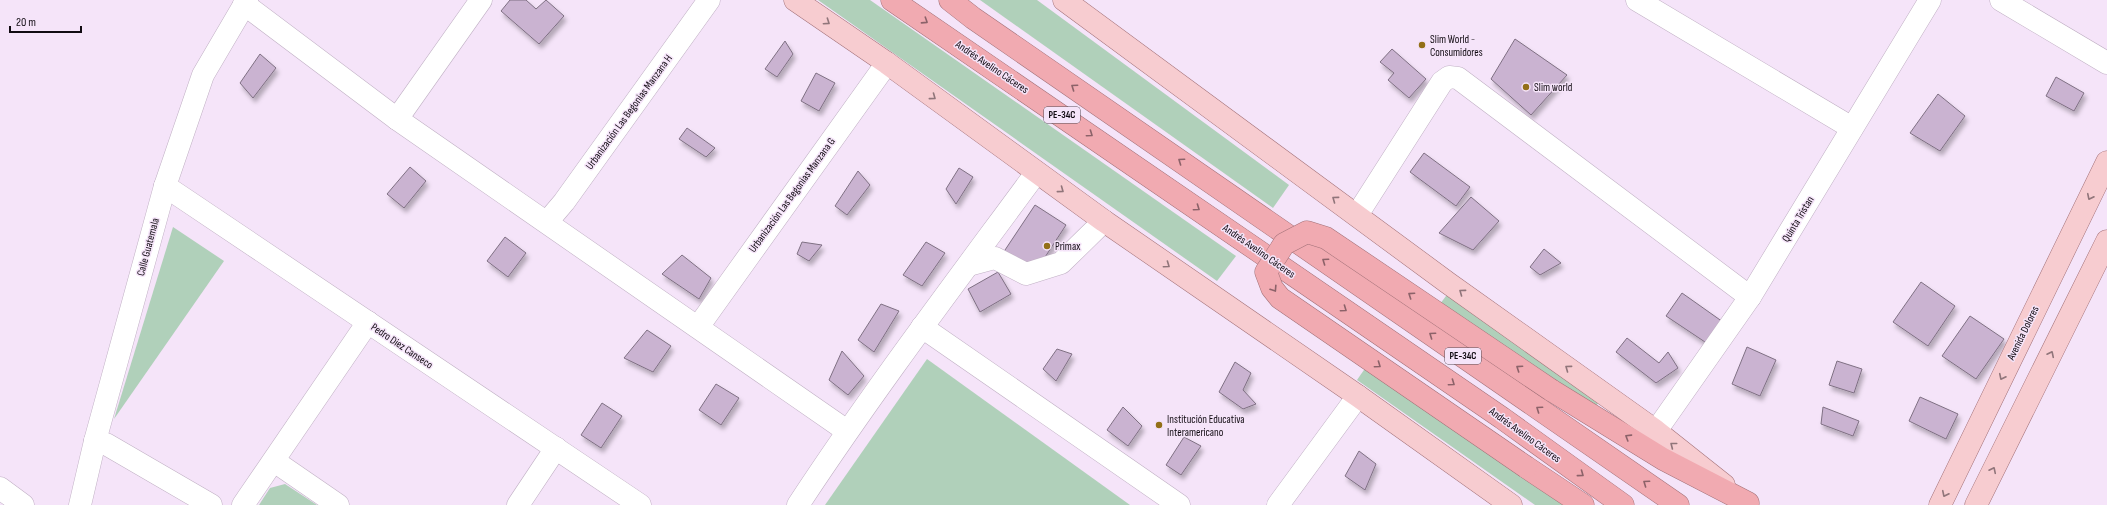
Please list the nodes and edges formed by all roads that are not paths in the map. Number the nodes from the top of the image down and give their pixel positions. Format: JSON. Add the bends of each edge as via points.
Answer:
{"nodes":[{"id":1,"x":481,"y":0,"type":"edge"},
{"id":2,"x":709,"y":0,"type":"edge"},
{"id":3,"x":795,"y":0,"type":"edge"},
{"id":4,"x":892,"y":0,"type":"edge"},
{"id":5,"x":950,"y":0,"type":"edge"},
{"id":6,"x":1064,"y":0,"type":"edge"},
{"id":7,"x":1637,"y":0,"type":"edge"},
{"id":8,"x":1930,"y":0,"type":"edge"},
{"id":9,"x":2001,"y":0,"type":"edge"},
{"id":10,"x":246,"y":2,"type":"edge"},
{"id":11,"x":887,"y":63,"type":"junction"},
{"id":12,"x":2107,"y":63,"type":"edge"},
{"id":13,"x":397,"y":119,"type":"junction"},
{"id":14,"x":1852,"y":128,"type":"junction"},
{"id":15,"x":2107,"y":162,"type":"edge"},
{"id":16,"x":1036,"y":173,"type":"junction"},
{"id":17,"x":165,"y":186,"type":"junction"},
{"id":18,"x":1357,"y":215,"type":"junction"},
{"id":19,"x":1104,"y":221,"type":"junction"},
{"id":20,"x":547,"y":222,"type":"junction"},
{"id":21,"x":2107,"y":241,"type":"edge"},
{"id":22,"x":968,"y":265,"type":"junction"},
{"id":23,"x":1750,"y":297,"type":"junction"},
{"id":24,"x":368,"y":322,"type":"junction"},
{"id":25,"x":922,"y":326,"type":"junction"},
{"id":26,"x":698,"y":327,"type":"junction"},
{"id":27,"x":1358,"y":396,"type":"junction"},
{"id":28,"x":847,"y":431,"type":"junction"},
{"id":29,"x":1656,"y":431,"type":"junction"},
{"id":30,"x":95,"y":441,"type":"junction"},
{"id":31,"x":556,"y":448,"type":"junction"},
{"id":32,"x":274,"y":461,"type":"junction"},
{"id":33,"x":0,"y":488,"type":"edge"},
{"id":34,"x":1509,"y":504,"type":"edge"},
{"id":35,"x":1749,"y":504,"type":"edge"},
{"id":36,"x":23,"y":505,"type":"edge"},
{"id":37,"x":80,"y":505,"type":"edge"},
{"id":38,"x":211,"y":505,"type":"edge"},
{"id":39,"x":243,"y":505,"type":"edge"},
{"id":40,"x":338,"y":505,"type":"edge"},
{"id":41,"x":518,"y":505,"type":"edge"},
{"id":42,"x":640,"y":505,"type":"edge"},
{"id":43,"x":798,"y":505,"type":"edge"},
{"id":44,"x":1179,"y":505,"type":"edge"},
{"id":45,"x":1278,"y":505,"type":"edge"},
{"id":46,"x":1583,"y":505,"type":"edge"},
{"id":47,"x":1623,"y":505,"type":"edge"},
{"id":48,"x":1678,"y":505,"type":"edge"},
{"id":49,"x":1940,"y":505,"type":"edge"},
{"id":50,"x":1976,"y":505,"type":"edge"}],
"edges":[{"from":1,"to":13,"type":"street"},
{"from":2,"to":20,"type":"street","name":"Urbanización Las Begonias Manzana H"},
{"from":3,"to":11,"type":"main road","one_way":true},
{"from":4,"to":47,"type":"highway","name":"Andrés Avelino Cáceres","number":"PE-34C","one_way":true,"via":[[1496,413]]},
{"from":48,"to":5,"type":"highway","number":"PE-34C","one_way":true},
{"from":18,"to":6,"type":"main road","one_way":true},
{"from":7,"to":14,"type":"street"},
{"from":8,"to":14,"type":"street","name":"Quinta Tristan"},
{"from":9,"to":12,"type":"street"},
{"from":10,"to":13,"type":"street"},
{"from":10,"to":17,"type":"street","name":"Calle Guatemala","via":[[203,75]]},
{"from":11,"to":16,"type":"main road","one_way":true},
{"from":11,"to":26,"type":"street","name":"Urbanización Las Begonias Manzana G"},
{"from":13,"to":20,"type":"street"},
{"from":14,"to":23,"type":"street","name":"Quinta Tristan"},
{"from":15,"to":49,"type":"main road","name":"Avenida Dolores","one_way":true},
{"from":16,"to":19,"type":"main road","one_way":true},
{"from":16,"to":22,"type":"street"},
{"from":17,"to":24,"type":"street","name":"Pedro Diez Canseco"},
{"from":17,"to":30,"type":"street","name":"Calle Guatemala"},
{"from":18,"to":23,"type":"street","via":[[1442,82],[1449,77],[1458,78]]},
{"from":29,"to":18,"type":"main road","one_way":true},
{"from":19,"to":22,"type":"street","via":[[1061,262],[1026,274],[995,258]]},
{"from":19,"to":27,"type":"main road","one_way":true},
{"from":20,"to":26,"type":"street"},
{"from":50,"to":21,"type":"main road","one_way":true},
{"from":22,"to":25,"type":"street"},
{"from":23,"to":29,"type":"street","name":"Quinta Tristan"},
{"from":24,"to":31,"type":"street","name":"Pedro Diez Canseco"},
{"from":24,"to":32,"type":"street"},
{"from":25,"to":28,"type":"street"},
{"from":25,"to":44,"type":"street"},
{"from":26,"to":28,"type":"street"},
{"from":27,"to":34,"type":"main road"},
{"from":27,"to":45,"type":"street"},
{"from":28,"to":43,"type":"street"},
{"from":35,"to":29,"type":"main road","one_way":true},
{"from":30,"to":37,"type":"street","name":"Calle Guatemala"},
{"from":30,"to":38,"type":"street","via":[[106,444]]},
{"from":31,"to":41,"type":"street"},
{"from":31,"to":42,"type":"street","name":"Pedro Diez Canseco"},
{"from":32,"to":39,"type":"street"},
{"from":32,"to":40,"type":"street"},
{"from":33,"to":36,"type":"street"},
{"from":35,"to":46,"type":"highway","one_way":true,"bridge":true,"via":[[1663,459],[1551,390],[1326,238],[1307,232],[1284,244],[1266,272],[1272,288],[1280,298]]}]}
